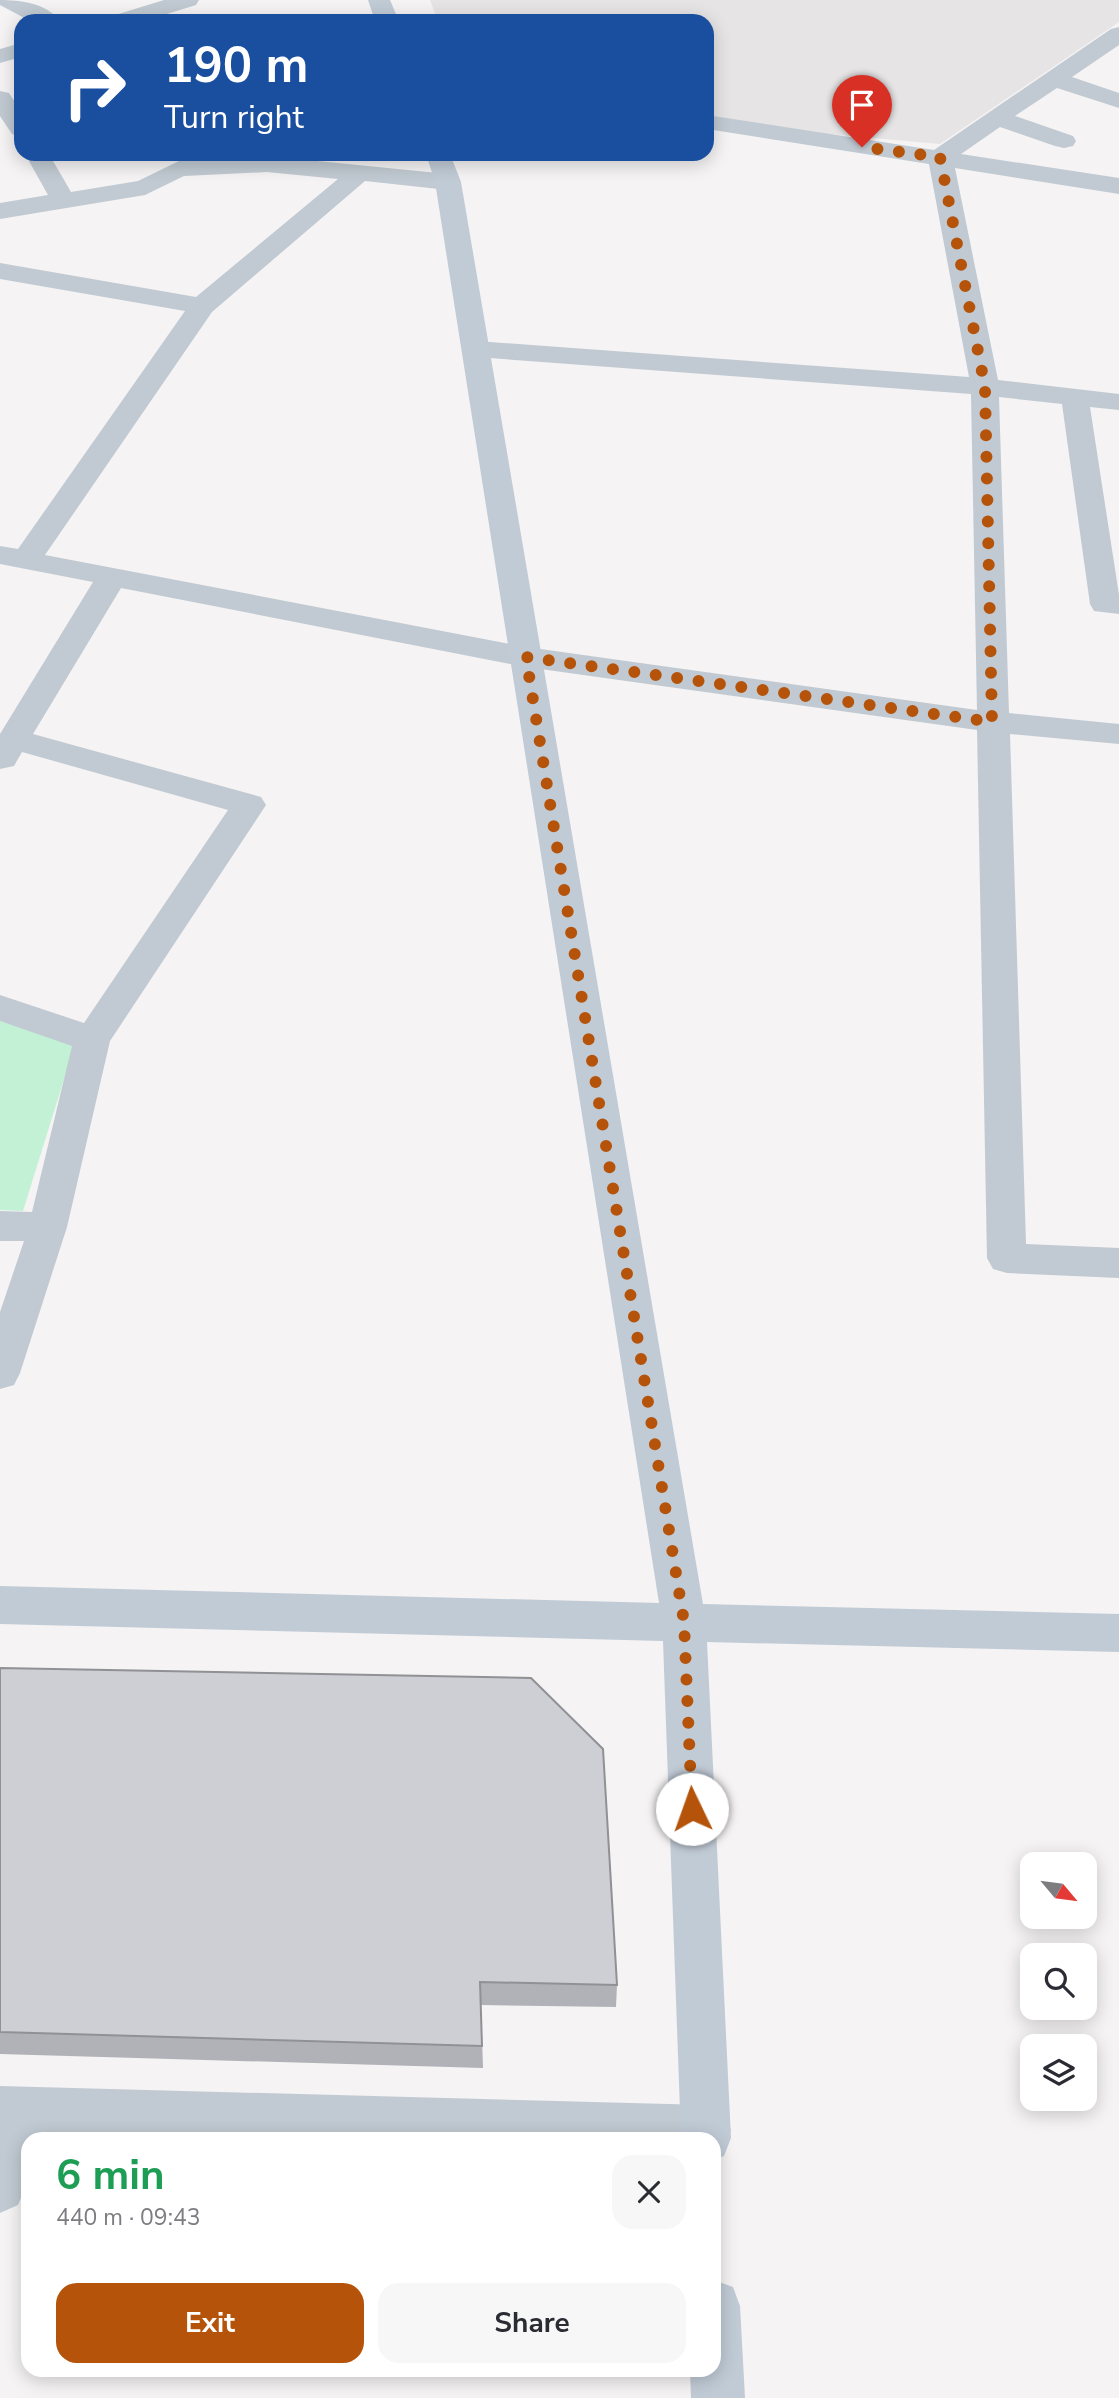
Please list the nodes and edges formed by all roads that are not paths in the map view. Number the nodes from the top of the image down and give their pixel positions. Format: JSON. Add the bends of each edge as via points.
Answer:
{"nodes":[{"id":1,"x":7,"y":0,"type":"edge"},
{"id":2,"x":188,"y":0,"type":"edge"},
{"id":3,"x":34,"y":14,"type":"edge"},
{"id":4,"x":143,"y":14,"type":"edge"},
{"id":5,"x":1119,"y":34,"type":"edge"},
{"id":6,"x":1054,"y":79,"type":"junction"},
{"id":7,"x":0,"y":98,"type":"edge"},
{"id":8,"x":1119,"y":101,"type":"edge"},
{"id":9,"x":996,"y":118,"type":"junction"},
{"id":10,"x":14,"y":119,"type":"edge"},
{"id":11,"x":714,"y":123,"type":"edge"},
{"id":12,"x":1065,"y":141,"type":"dead end"},
{"id":13,"x":940,"y":157,"type":"junction"},
{"id":14,"x":41,"y":161,"type":"edge"},
{"id":15,"x":443,"y":168,"type":"edge"},
{"id":16,"x":360,"y":173,"type":"junction"},
{"id":17,"x":1119,"y":186,"type":"edge"},
{"id":18,"x":63,"y":199,"type":"junction"},
{"id":19,"x":0,"y":211,"type":"edge"},
{"id":20,"x":0,"y":271,"type":"edge"},
{"id":21,"x":202,"y":306,"type":"junction"},
{"id":22,"x":476,"y":349,"type":"junction"},
{"id":23,"x":985,"y":387,"type":"junction"},
{"id":24,"x":1075,"y":398,"type":"junction"},
{"id":25,"x":1119,"y":402,"type":"edge"},
{"id":26,"x":13,"y":557,"type":"edge"},
{"id":27,"x":111,"y":578,"type":"junction"},
{"id":28,"x":1119,"y":606,"type":"edge"},
{"id":29,"x":526,"y":657,"type":"junction"},
{"id":30,"x":992,"y":722,"type":"junction"},
{"id":31,"x":1119,"y":734,"type":"edge"},
{"id":32,"x":4,"y":755,"type":"edge"},
{"id":33,"x":0,"y":1008,"type":"edge"},
{"id":34,"x":92,"y":1039,"type":"junction"},
{"id":35,"x":0,"y":1226,"type":"edge"},
{"id":36,"x":48,"y":1227,"type":"junction"},
{"id":37,"x":1119,"y":1263,"type":"edge"},
{"id":38,"x":0,"y":1373,"type":"edge"},
{"id":39,"x":0,"y":1605,"type":"edge"},
{"id":40,"x":684,"y":1622,"type":"junction"},
{"id":41,"x":1119,"y":1633,"type":"edge"},
{"id":42,"x":15,"y":2112,"type":"edge"},
{"id":43,"x":643,"y":2132,"type":"edge"},
{"id":44,"x":706,"y":2132,"type":"edge"},
{"id":45,"x":0,"y":2187,"type":"edge"},
{"id":46,"x":717,"y":2377,"type":"edge"},
{"id":47,"x":718,"y":2398,"type":"edge"}],
"edges":[{"from":1,"to":3,"type":"street"},
{"from":2,"to":4,"type":"street"},
{"from":5,"to":6,"type":"street"},
{"from":6,"to":8,"type":"street"},
{"from":6,"to":9,"type":"street"},
{"from":7,"to":10,"type":"street"},
{"from":9,"to":12,"type":"street"},
{"from":9,"to":13,"type":"street"},
{"from":11,"to":13,"type":"street"},
{"from":13,"to":17,"type":"street"},
{"from":13,"to":23,"type":"street"},
{"from":14,"to":18,"type":"street"},
{"from":15,"to":16,"type":"street"},
{"from":15,"to":22,"type":"street"},
{"from":16,"to":18,"type":"street","via":[[267,164],[179,169],[145,187]]},
{"from":16,"to":21,"type":"street"},
{"from":18,"to":19,"type":"street"},
{"from":20,"to":21,"type":"street"},
{"from":21,"to":26,"type":"street"},
{"from":22,"to":23,"type":"street"},
{"from":22,"to":29,"type":"street"},
{"from":23,"to":24,"type":"street"},
{"from":23,"to":30,"type":"street"},
{"from":24,"to":25,"type":"street"},
{"from":24,"to":28,"type":"street","via":[[1105,604]]},
{"from":26,"to":27,"type":"street"},
{"from":27,"to":29,"type":"street"},
{"from":27,"to":32,"type":"street"},
{"from":29,"to":30,"type":"street"},
{"from":29,"to":40,"type":"street"},
{"from":30,"to":31,"type":"street"},
{"from":30,"to":37,"type":"street","via":[[1007,1258]]},
{"from":32,"to":34,"type":"street","via":[[249,805]]},
{"from":33,"to":34,"type":"street"},
{"from":34,"to":36,"type":"street"},
{"from":35,"to":36,"type":"street"},
{"from":36,"to":38,"type":"street"},
{"from":39,"to":40,"type":"street"},
{"from":40,"to":41,"type":"street"},
{"from":40,"to":44,"type":"street"},
{"from":42,"to":43,"type":"street"},
{"from":42,"to":45,"type":"street"},
{"from":46,"to":47,"type":"street"}]}
